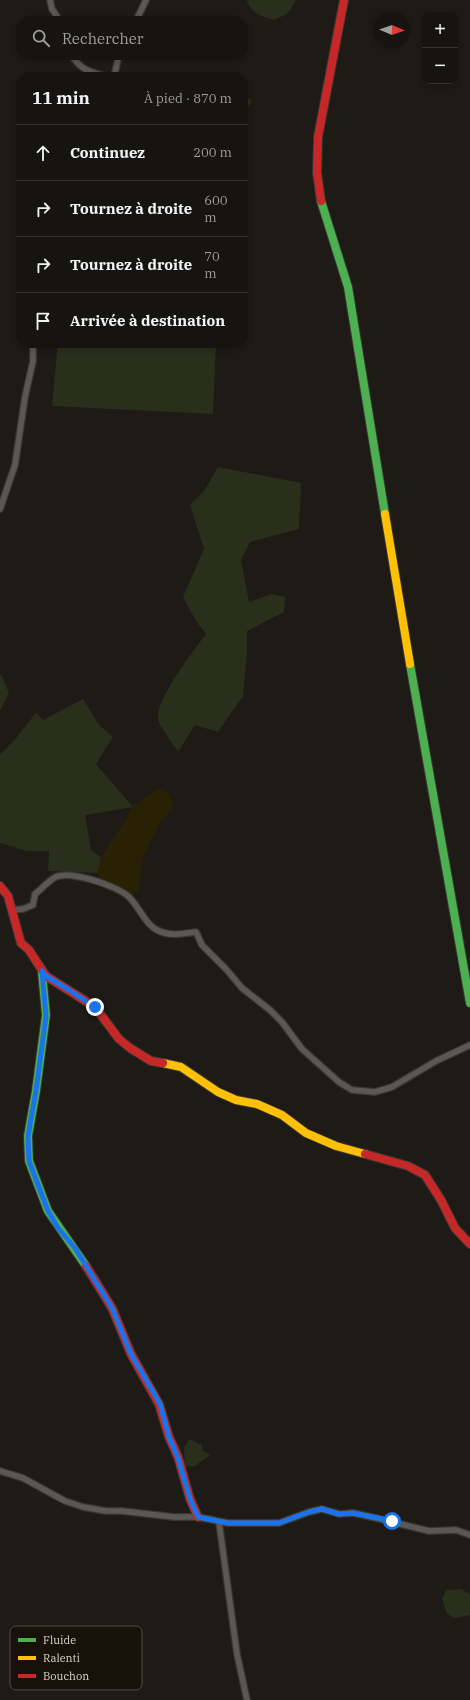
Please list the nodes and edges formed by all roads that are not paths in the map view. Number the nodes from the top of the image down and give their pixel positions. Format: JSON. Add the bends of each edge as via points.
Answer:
{"nodes":[{"id":1,"x":50,"y":0,"type":"edge"},
{"id":2,"x":146,"y":0,"type":"edge"},
{"id":3,"x":344,"y":0,"type":"edge"},
{"id":4,"x":57,"y":16,"type":"edge"},
{"id":5,"x":138,"y":16,"type":"edge"},
{"id":6,"x":74,"y":60,"type":"edge"},
{"id":7,"x":118,"y":60,"type":"edge"},
{"id":8,"x":90,"y":72,"type":"edge"},
{"id":9,"x":115,"y":72,"type":"edge"},
{"id":10,"x":33,"y":348,"type":"edge"},
{"id":11,"x":0,"y":509,"type":"edge"},
{"id":12,"x":0,"y":886,"type":"edge"},
{"id":13,"x":11,"y":910,"type":"junction"},
{"id":14,"x":42,"y":971,"type":"junction"},
{"id":15,"x":470,"y":1002,"type":"edge"},
{"id":16,"x":470,"y":1045,"type":"edge"},
{"id":17,"x":470,"y":1244,"type":"edge"},
{"id":18,"x":0,"y":1471,"type":"edge"},
{"id":19,"x":198,"y":1517,"type":"junction"},
{"id":20,"x":219,"y":1522,"type":"junction"},
{"id":21,"x":470,"y":1535,"type":"edge"},
{"id":22,"x":248,"y":1700,"type":"edge"}],
"edges":[{"from":1,"to":4,"type":"street"},
{"from":2,"to":5,"type":"street"},
{"from":3,"to":15,"type":"street","via":[[318,137],[317,173],[322,208],[348,287],[408,655]]},
{"from":6,"to":8,"type":"street"},
{"from":7,"to":9,"type":"street"},
{"from":10,"to":11,"type":"street","via":[[15,465]]},
{"from":12,"to":13,"type":"street","via":[[8,896]]},
{"from":13,"to":14,"type":"street","via":[[21,942]]},
{"from":13,"to":16,"type":"street","via":[[33,905],[36,894],[53,878],[61,875],[78,876],[90,878],[128,897],[145,921],[165,934],[196,932],[202,945],[242,988],[282,1022],[302,1050],[338,1082],[352,1090],[375,1092],[392,1087],[430,1064]]},
{"from":14,"to":17,"type":"street","via":[[95,1007],[119,1039],[151,1061],[181,1067],[218,1092],[282,1115],[306,1134],[336,1146],[408,1166],[425,1175],[455,1228]]},
{"from":14,"to":19,"type":"street","via":[[46,1016],[28,1136],[29,1161],[48,1211],[75,1248],[112,1308],[131,1354],[160,1404]]},
{"from":18,"to":19,"type":"street","via":[[23,1478],[65,1501],[83,1507],[174,1517]]},
{"from":19,"to":20,"type":"street"},
{"from":20,"to":21,"type":"street","via":[[279,1523],[322,1509],[339,1514],[353,1513],[429,1531],[456,1530]]},
{"from":20,"to":22,"type":"street","via":[[237,1654]]}]}
